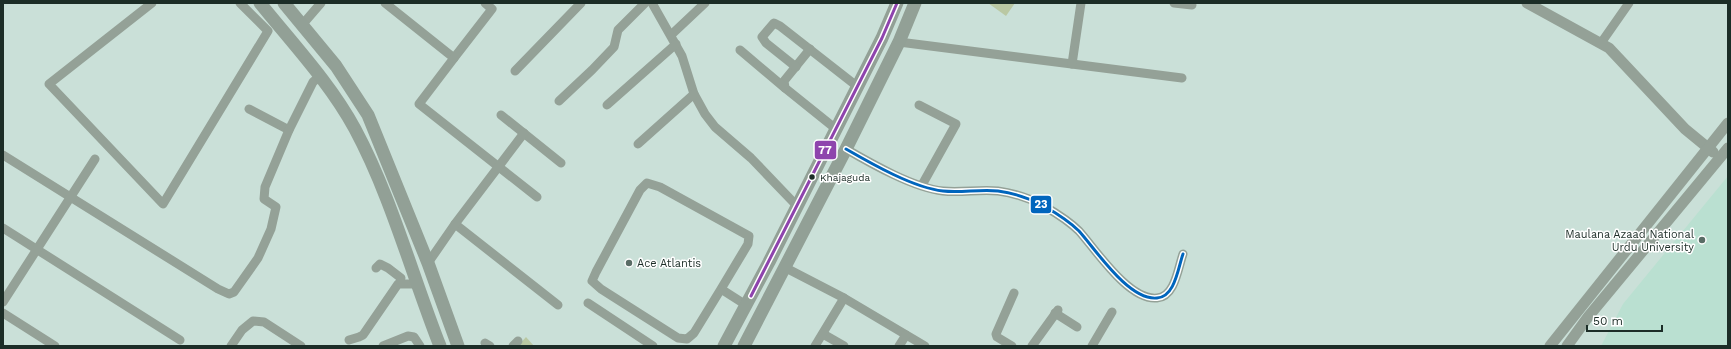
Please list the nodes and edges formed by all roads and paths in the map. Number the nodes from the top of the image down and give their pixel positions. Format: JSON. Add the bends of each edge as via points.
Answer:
{"nodes":[{"id":1,"x":152,"y":3,"type":"edge"},
{"id":2,"x":260,"y":3,"type":"edge"},
{"id":3,"x":284,"y":3,"type":"edge"},
{"id":4,"x":321,"y":3,"type":"edge"},
{"id":5,"x":385,"y":3,"type":"edge"},
{"id":6,"x":485,"y":3,"type":"edge"},
{"id":7,"x":581,"y":3,"type":"edge"},
{"id":8,"x":645,"y":3,"type":"edge"},
{"id":9,"x":652,"y":3,"type":"edge"},
{"id":10,"x":705,"y":3,"type":"edge"},
{"id":11,"x":897,"y":3,"type":"edge"},
{"id":12,"x":915,"y":3,"type":"edge"},
{"id":13,"x":1081,"y":3,"type":"edge"},
{"id":14,"x":1174,"y":3,"type":"edge"},
{"id":15,"x":1527,"y":3,"type":"edge"},
{"id":16,"x":1629,"y":3,"type":"edge"},
{"id":17,"x":242,"y":4,"type":"edge"},
{"id":18,"x":1192,"y":5,"type":"dead end"},
{"id":19,"x":302,"y":25,"type":"junction"},
{"id":20,"x":671,"y":35,"type":"junction"},
{"id":21,"x":899,"y":42,"type":"junction"},
{"id":22,"x":1601,"y":43,"type":"junction"},
{"id":23,"x":676,"y":44,"type":"junction"},
{"id":24,"x":810,"y":49,"type":"junction"},
{"id":25,"x":740,"y":50,"type":"dead end"},
{"id":26,"x":454,"y":58,"type":"junction"},
{"id":27,"x":1072,"y":64,"type":"junction"},
{"id":28,"x":796,"y":67,"type":"junction"},
{"id":29,"x":515,"y":71,"type":"dead end"},
{"id":30,"x":320,"y":76,"type":"junction"},
{"id":31,"x":1182,"y":78,"type":"dead end"},
{"id":32,"x":858,"y":87,"type":"junction"},
{"id":33,"x":785,"y":88,"type":"junction"},
{"id":34,"x":694,"y":94,"type":"junction"},
{"id":35,"x":558,"y":101,"type":"dead end"},
{"id":36,"x":607,"y":105,"type":"dead end"},
{"id":37,"x":919,"y":105,"type":"dead end"},
{"id":38,"x":249,"y":109,"type":"dead end"},
{"id":39,"x":501,"y":114,"type":"dead end"},
{"id":40,"x":1728,"y":123,"type":"edge"},
{"id":41,"x":836,"y":129,"type":"junction"},
{"id":42,"x":289,"y":130,"type":"junction"},
{"id":43,"x":524,"y":133,"type":"junction"},
{"id":44,"x":638,"y":144,"type":"dead end"},
{"id":45,"x":1708,"y":147,"type":"junction"},
{"id":46,"x":1728,"y":148,"type":"edge"},
{"id":47,"x":846,"y":149,"type":"junction"},
{"id":48,"x":3,"y":155,"type":"edge"},
{"id":49,"x":1720,"y":158,"type":"junction"},
{"id":50,"x":95,"y":159,"type":"dead end"},
{"id":51,"x":562,"y":163,"type":"dead end"},
{"id":52,"x":498,"y":167,"type":"junction"},
{"id":53,"x":395,"y":181,"type":"junction"},
{"id":54,"x":381,"y":186,"type":"junction"},
{"id":55,"x":922,"y":186,"type":"junction"},
{"id":56,"x":537,"y":196,"type":"dead end"},
{"id":57,"x":71,"y":198,"type":"junction"},
{"id":58,"x":797,"y":206,"type":"junction"},
{"id":59,"x":455,"y":224,"type":"junction"},
{"id":60,"x":3,"y":228,"type":"edge"},
{"id":61,"x":36,"y":249,"type":"junction"},
{"id":62,"x":1183,"y":254,"type":"dead end"},
{"id":63,"x":428,"y":263,"type":"junction"},
{"id":64,"x":376,"y":268,"type":"dead end"},
{"id":65,"x":786,"y":268,"type":"junction"},
{"id":66,"x":404,"y":278,"type":"junction"},
{"id":67,"x":721,"y":289,"type":"junction"},
{"id":68,"x":1014,"y":293,"type":"dead end"},
{"id":69,"x":844,"y":298,"type":"junction"},
{"id":70,"x":3,"y":302,"type":"edge"},
{"id":71,"x":588,"y":303,"type":"dead end"},
{"id":72,"x":746,"y":304,"type":"junction"},
{"id":73,"x":558,"y":305,"type":"dead end"},
{"id":74,"x":1112,"y":312,"type":"dead end"},
{"id":75,"x":3,"y":313,"type":"edge"},
{"id":76,"x":1077,"y":327,"type":"dead end"},
{"id":77,"x":823,"y":334,"type":"junction"},
{"id":78,"x":906,"y":334,"type":"junction"},
{"id":79,"x":180,"y":340,"type":"dead end"},
{"id":80,"x":349,"y":340,"type":"dead end"},
{"id":81,"x":55,"y":346,"type":"edge"},
{"id":82,"x":231,"y":346,"type":"edge"},
{"id":83,"x":301,"y":346,"type":"edge"},
{"id":84,"x":382,"y":346,"type":"edge"},
{"id":85,"x":420,"y":346,"type":"edge"},
{"id":86,"x":440,"y":346,"type":"edge"},
{"id":87,"x":458,"y":346,"type":"edge"},
{"id":88,"x":653,"y":346,"type":"edge"},
{"id":89,"x":724,"y":346,"type":"edge"},
{"id":90,"x":744,"y":346,"type":"edge"},
{"id":91,"x":815,"y":346,"type":"edge"},
{"id":92,"x":844,"y":346,"type":"edge"},
{"id":93,"x":899,"y":346,"type":"edge"},
{"id":94,"x":925,"y":346,"type":"edge"},
{"id":95,"x":1012,"y":346,"type":"edge"},
{"id":96,"x":1032,"y":346,"type":"edge"},
{"id":97,"x":1092,"y":346,"type":"edge"},
{"id":98,"x":1550,"y":346,"type":"edge"},
{"id":99,"x":1567,"y":346,"type":"edge"}],
"edges":[{"from":1,"to":17,"type":"street","via":[[49,84],[163,204],[268,31]]},
{"from":2,"to":30,"type":"main road"},
{"from":3,"to":19,"type":"main road"},
{"from":4,"to":19,"type":"street"},
{"from":5,"to":26,"type":"street"},
{"from":6,"to":26,"type":"street","via":[[492,8]]},
{"from":7,"to":29,"type":"street"},
{"from":8,"to":35,"type":"street","via":[[618,30],[614,47]]},
{"from":9,"to":20,"type":"street"},
{"from":10,"to":20,"type":"street"},
{"from":11,"to":32,"type":"main road"},
{"from":12,"to":21,"type":"main road"},
{"from":13,"to":27,"type":"street"},
{"from":14,"to":18,"type":"street"},
{"from":15,"to":22,"type":"street"},
{"from":16,"to":22,"type":"street"},
{"from":19,"to":53,"type":"main road","via":[[336,66],[368,115]]},
{"from":20,"to":23,"type":"street"},
{"from":21,"to":27,"type":"street"},
{"from":21,"to":47,"type":"main road"},
{"from":22,"to":45,"type":"street","via":[[1609,48],[1686,129]]},
{"from":23,"to":34,"type":"street"},
{"from":23,"to":36,"type":"street"},
{"from":24,"to":28,"type":"street"},
{"from":24,"to":28,"type":"street","via":[[774,23],[762,37]]},
{"from":24,"to":32,"type":"street"},
{"from":25,"to":33,"type":"street"},
{"from":26,"to":52,"type":"street","via":[[419,104]]},
{"from":27,"to":31,"type":"street"},
{"from":28,"to":33,"type":"street","via":[[784,81]]},
{"from":30,"to":42,"type":"street","via":[[313,82]]},
{"from":30,"to":54,"type":"main road","via":[[355,129]]},
{"from":32,"to":41,"type":"main road"},
{"from":33,"to":41,"type":"street"},
{"from":34,"to":44,"type":"street"},
{"from":34,"to":58,"type":"street","via":[[715,127],[751,158]]},
{"from":37,"to":55,"type":"street","via":[[956,124]]},
{"from":38,"to":42,"type":"street"},
{"from":39,"to":43,"type":"street"},
{"from":40,"to":45,"type":"street"},
{"from":41,"to":58,"type":"main road"},
{"from":42,"to":57,"type":"street","via":[[265,187],[264,200],[276,208],[271,229],[258,258],[234,292],[229,294]]},
{"from":43,"to":51,"type":"street"},
{"from":43,"to":52,"type":"street"},
{"from":45,"to":49,"type":"street"},
{"from":45,"to":98,"type":"street"},
{"from":46,"to":49,"type":"street"},
{"from":47,"to":55,"type":"street","via":[[868,162]]},
{"from":47,"to":65,"type":"main road"},
{"from":48,"to":57,"type":"street"},
{"from":49,"to":99,"type":"street","via":[[1588,317]]},
{"from":50,"to":57,"type":"street"},
{"from":52,"to":56,"type":"street"},
{"from":52,"to":59,"type":"street"},
{"from":53,"to":54,"type":"main road"},
{"from":53,"to":63,"type":"main road"},
{"from":54,"to":66,"type":"main road"},
{"from":55,"to":62,"type":"street","via":[[942,191],[998,191],[1037,202],[1077,230],[1125,285],[1157,299],[1166,296],[1171,290]]},
{"from":57,"to":61,"type":"street"},
{"from":58,"to":72,"type":"main road"},
{"from":59,"to":63,"type":"street"},
{"from":59,"to":73,"type":"street"},
{"from":60,"to":61,"type":"street"},
{"from":61,"to":70,"type":"street"},
{"from":61,"to":79,"type":"street"},
{"from":63,"to":87,"type":"main road"},
{"from":64,"to":66,"type":"street","via":[[380,264]]},
{"from":65,"to":69,"type":"street"},
{"from":65,"to":90,"type":"main road"},
{"from":66,"to":80,"type":"street","via":[[362,335]]},
{"from":66,"to":86,"type":"main road","via":[[416,284]]},
{"from":67,"to":67,"type":"street","via":[[694,333],[687,339],[678,338],[592,281],[640,190],[647,183],[660,187],[749,236],[748,244]]},
{"from":67,"to":72,"type":"street"},
{"from":68,"to":95,"type":"street","via":[[996,334]]},
{"from":69,"to":77,"type":"street"},
{"from":69,"to":78,"type":"street"},
{"from":71,"to":88,"type":"street"},
{"from":72,"to":89,"type":"main road"},
{"from":74,"to":97,"type":"street"},
{"from":75,"to":81,"type":"street"},
{"from":76,"to":96,"type":"street","via":[[1057,311]]},
{"from":77,"to":91,"type":"street"},
{"from":77,"to":92,"type":"street"},
{"from":78,"to":93,"type":"street"},
{"from":78,"to":94,"type":"street"},
{"from":82,"to":83,"type":"street","via":[[242,330],[253,321],[264,322]]},
{"from":84,"to":85,"type":"street","via":[[408,336],[414,337]]}]}
